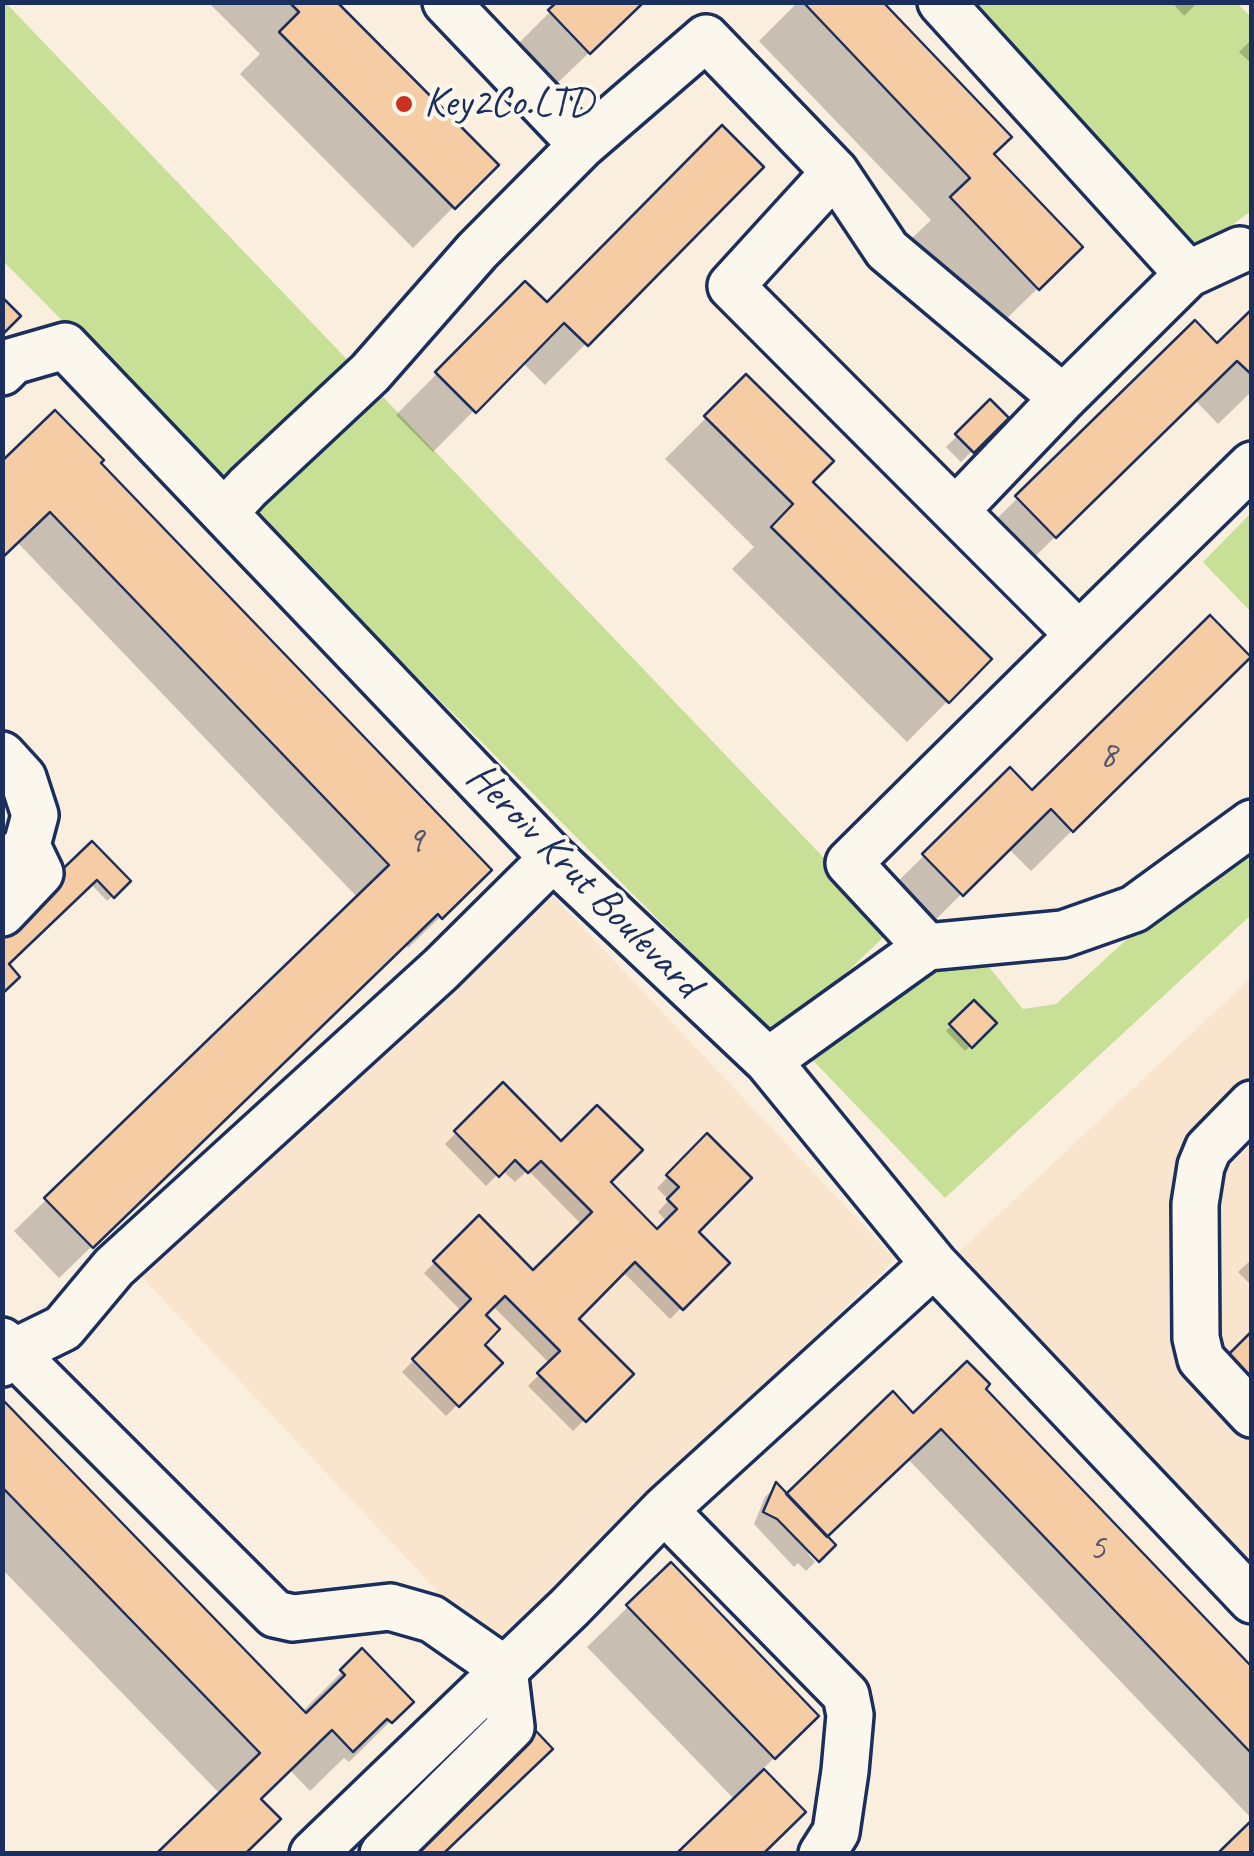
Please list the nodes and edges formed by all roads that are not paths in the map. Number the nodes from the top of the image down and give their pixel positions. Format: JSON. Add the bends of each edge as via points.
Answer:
{"nodes":[{"id":1,"x":941,"y":2,"type":"edge"},
{"id":2,"x":452,"y":4,"type":"edge"},
{"id":3,"x":582,"y":146,"type":"junction"},
{"id":4,"x":835,"y":172,"type":"junction"},
{"id":5,"x":1240,"y":250,"type":"dead end"},
{"id":6,"x":1188,"y":274,"type":"junction"},
{"id":7,"x":2,"y":372,"type":"edge"},
{"id":8,"x":1063,"y":398,"type":"junction"},
{"id":9,"x":1252,"y":465,"type":"edge"},
{"id":10,"x":956,"y":510,"type":"junction"},
{"id":11,"x":225,"y":512,"type":"junction"},
{"id":12,"x":1079,"y":634,"type":"junction"},
{"id":13,"x":2,"y":755,"type":"edge"},
{"id":14,"x":1251,"y":821,"type":"edge"},
{"id":15,"x":15,"y":858,"type":"edge"},
{"id":16,"x":553,"y":858,"type":"junction"},
{"id":17,"x":2,"y":913,"type":"edge"},
{"id":18,"x":926,"y":947,"type":"junction"},
{"id":19,"x":768,"y":1062,"type":"junction"},
{"id":20,"x":1252,"y":1104,"type":"edge"},
{"id":21,"x":934,"y":1264,"type":"junction"},
{"id":22,"x":6,"y":1352,"type":"edge"},
{"id":23,"x":1252,"y":1414,"type":"edge"},
{"id":24,"x":664,"y":1510,"type":"junction"},
{"id":25,"x":1252,"y":1600,"type":"edge"},
{"id":26,"x":504,"y":1669,"type":"junction"},
{"id":27,"x":334,"y":1848,"type":"edge"},
{"id":28,"x":383,"y":1854,"type":"edge"},
{"id":29,"x":822,"y":1854,"type":"edge"}],
"edges":[{"from":1,"to":6,"type":"street"},
{"from":2,"to":3,"type":"street"},
{"from":3,"to":4,"type":"street","via":[[706,38]]},
{"from":3,"to":11,"type":"street","via":[[370,373]]},
{"from":4,"to":8,"type":"street","via":[[887,250]]},
{"from":4,"to":10,"type":"street","via":[[731,286]]},
{"from":5,"to":6,"type":"street"},
{"from":6,"to":8,"type":"street"},
{"from":7,"to":11,"type":"street","name":"Heroiv Krut Boulevard","via":[[65,346]]},
{"from":8,"to":10,"type":"street"},
{"from":9,"to":12,"type":"street"},
{"from":10,"to":12,"type":"street"},
{"from":11,"to":16,"type":"street","name":"Heroiv Krut Boulevard"},
{"from":12,"to":18,"type":"street","via":[[849,862]]},
{"from":13,"to":15,"type":"street","via":[[23,778],[35,815]]},
{"from":14,"to":18,"type":"street","via":[[1134,908],[1063,934]]},
{"from":15,"to":17,"type":"street","via":[[40,873]]},
{"from":16,"to":19,"type":"street","name":"Heroiv Krut Boulevard"},
{"from":16,"to":22,"type":"street","via":[[114,1267],[63,1328]]},
{"from":18,"to":19,"type":"street"},
{"from":19,"to":21,"type":"street","name":"Heroiv Krut Boulevard"},
{"from":20,"to":23,"type":"street","via":[[1208,1149],[1195,1204],[1201,1359]]},
{"from":21,"to":24,"type":"street"},
{"from":21,"to":25,"type":"street","name":"Heroiv Krut Boulevard"},
{"from":22,"to":26,"type":"street","via":[[276,1614],[390,1607],[432,1619]]},
{"from":24,"to":26,"type":"street"},
{"from":24,"to":29,"type":"street","via":[[846,1694],[850,1715],[836,1832]]},
{"from":26,"to":27,"type":"street"},
{"from":26,"to":28,"type":"street","via":[[511,1727]]}]}
